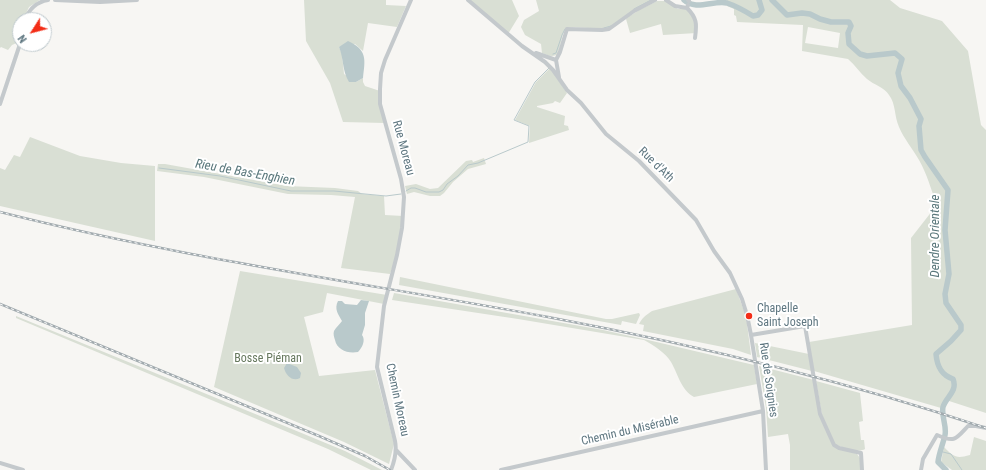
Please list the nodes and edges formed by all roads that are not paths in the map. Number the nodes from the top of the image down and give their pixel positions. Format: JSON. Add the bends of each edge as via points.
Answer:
{"nodes":[{"id":1,"x":48,"y":0,"type":"edge"},
{"id":2,"x":56,"y":0,"type":"edge"},
{"id":3,"x":137,"y":0,"type":"edge"},
{"id":4,"x":411,"y":0,"type":"edge"},
{"id":5,"x":468,"y":0,"type":"edge"},
{"id":6,"x":655,"y":0,"type":"edge"},
{"id":7,"x":666,"y":0,"type":"edge"},
{"id":8,"x":688,"y":4,"type":"edge"},
{"id":9,"x":29,"y":12,"type":"edge"},
{"id":10,"x":695,"y":38,"type":"dead end"},
{"id":11,"x":17,"y":52,"type":"edge"},
{"id":12,"x":532,"y":52,"type":"junction"},
{"id":13,"x":556,"y":60,"type":"junction"},
{"id":14,"x":560,"y":79,"type":"junction"},
{"id":15,"x":0,"y":104,"type":"edge"},
{"id":16,"x":730,"y":273,"type":"joint"},
{"id":17,"x":384,"y":306,"type":"joint"},
{"id":18,"x":751,"y":335,"type":"junction"},
{"id":19,"x":763,"y":411,"type":"junction"},
{"id":20,"x":986,"y":428,"type":"edge"},
{"id":21,"x":396,"y":450,"type":"junction"},
{"id":22,"x":0,"y":463,"type":"edge"},
{"id":23,"x":23,"y":470,"type":"edge"},
{"id":24,"x":391,"y":470,"type":"edge"},
{"id":25,"x":415,"y":470,"type":"edge"},
{"id":26,"x":501,"y":470,"type":"edge"},
{"id":27,"x":766,"y":470,"type":"edge"},
{"id":28,"x":862,"y":470,"type":"edge"},
{"id":29,"x":921,"y":470,"type":"edge"}],
"edges":[{"from":1,"to":9,"type":"street","via":[[41,1]]},
{"from":2,"to":3,"type":"street"},
{"from":4,"to":17,"type":"street","name":"Rue Moreau","via":[[386,60],[381,79],[380,104],[404,198],[402,228]]},
{"from":5,"to":12,"type":"street","name":"Rue d'Ath"},
{"from":6,"to":13,"type":"street","via":[[609,29],[567,29]]},
{"from":7,"to":8,"type":"street","via":[[675,6]]},
{"from":8,"to":10,"type":"street","via":[[695,18]]},
{"from":11,"to":15,"type":"street"},
{"from":12,"to":13,"type":"street","name":"Rue d'Ath"},
{"from":12,"to":14,"type":"street","name":"Rue d'Ath","via":[[546,62]]},
{"from":13,"to":14,"type":"street","name":"Rue d'Ath"},
{"from":14,"to":16,"type":"street","name":"Rue d'Ath","via":[[606,134],[639,161],[696,220]]},
{"from":16,"to":18,"type":"street","name":"Rue de Soignies","via":[[744,304]]},
{"from":17,"to":21,"type":"street","name":"Chemin Moreau","via":[[377,367]]},
{"from":18,"to":19,"type":"street","name":"Rue de Soignies"},
{"from":18,"to":28,"type":"street","via":[[805,326],[820,414],[834,445],[861,453]]},
{"from":19,"to":26,"type":"street","name":"Chemin du Misérable"},
{"from":19,"to":27,"type":"street","name":"Rue de Soignies"},
{"from":20,"to":29,"type":"street","via":[[968,426],[955,439],[937,435],[923,459]]},
{"from":21,"to":24,"type":"street"},
{"from":21,"to":25,"type":"street"},
{"from":22,"to":23,"type":"street"}]}
